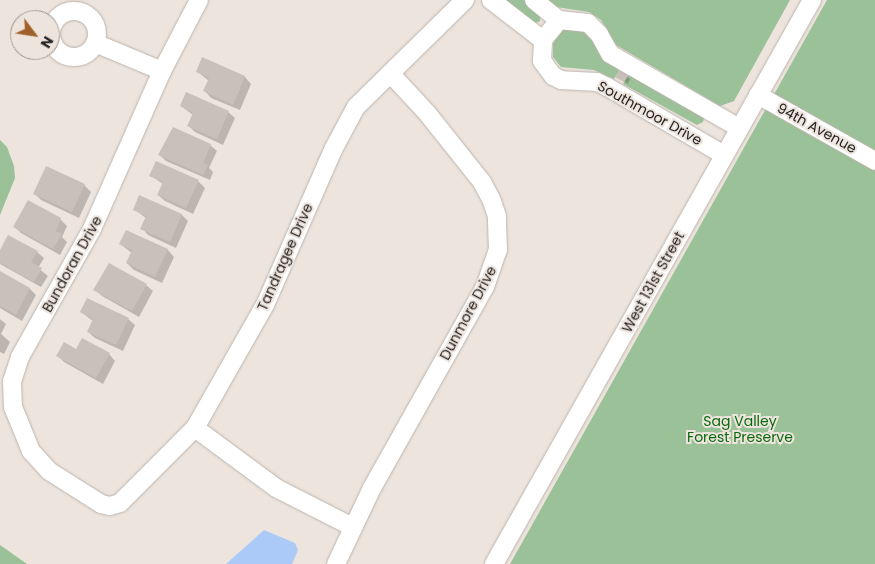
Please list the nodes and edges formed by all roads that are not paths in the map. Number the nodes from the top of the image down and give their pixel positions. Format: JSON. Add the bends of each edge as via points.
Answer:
{"nodes":[{"id":1,"x":199,"y":0,"type":"edge"},
{"id":2,"x":465,"y":0,"type":"edge"},
{"id":3,"x":491,"y":0,"type":"edge"},
{"id":4,"x":534,"y":0,"type":"edge"},
{"id":5,"x":812,"y":0,"type":"edge"},
{"id":6,"x":559,"y":20,"type":"junction"},
{"id":7,"x":543,"y":40,"type":"junction"},
{"id":8,"x":96,"y":43,"type":"dead end"},
{"id":9,"x":162,"y":72,"type":"junction"},
{"id":10,"x":390,"y":72,"type":"junction"},
{"id":11,"x":758,"y":95,"type":"junction"},
{"id":12,"x":740,"y":128,"type":"junction"},
{"id":13,"x":724,"y":155,"type":"junction"},
{"id":14,"x":875,"y":161,"type":"edge"},
{"id":15,"x":195,"y":428,"type":"junction"},
{"id":16,"x":101,"y":504,"type":"joint"},
{"id":17,"x":353,"y":527,"type":"junction"},
{"id":18,"x":336,"y":564,"type":"edge"},
{"id":19,"x":494,"y":564,"type":"edge"}],
"edges":[{"from":1,"to":9,"type":"street","name":"Bundoran Drive"},
{"from":2,"to":10,"type":"street","name":"Tandragee Drive"},
{"from":3,"to":7,"type":"street"},
{"from":4,"to":6,"type":"street"},
{"from":5,"to":11,"type":"street","name":"West 131st Street"},
{"from":6,"to":7,"type":"street"},
{"from":6,"to":12,"type":"street","via":[[588,23],[610,54]]},
{"from":7,"to":13,"type":"street","name":"Southmoor Drive","via":[[542,61],[553,76],[602,84]]},
{"from":8,"to":9,"type":"street"},
{"from":9,"to":16,"type":"street","name":"Bundoran Drive","via":[[92,229],[20,357],[12,381],[13,408],[31,451],[49,471]]},
{"from":10,"to":15,"type":"street","name":"Tandragee Drive","via":[[356,107],[344,127],[265,305]]},
{"from":10,"to":17,"type":"street","name":"Dunmore Drive","via":[[482,182],[497,216],[498,250],[485,287]]},
{"from":11,"to":12,"type":"street","name":"West 131st Street"},
{"from":11,"to":14,"type":"street","name":"94th Avenue"},
{"from":12,"to":13,"type":"street","name":"West 131st Street"},
{"from":13,"to":19,"type":"street","name":"West 131st Street"},
{"from":15,"to":16,"type":"street","name":"Tandragee Drive","via":[[120,503]]},
{"from":15,"to":17,"type":"street","via":[[286,494]]},
{"from":17,"to":18,"type":"street","name":"Dunmore Drive"}]}
